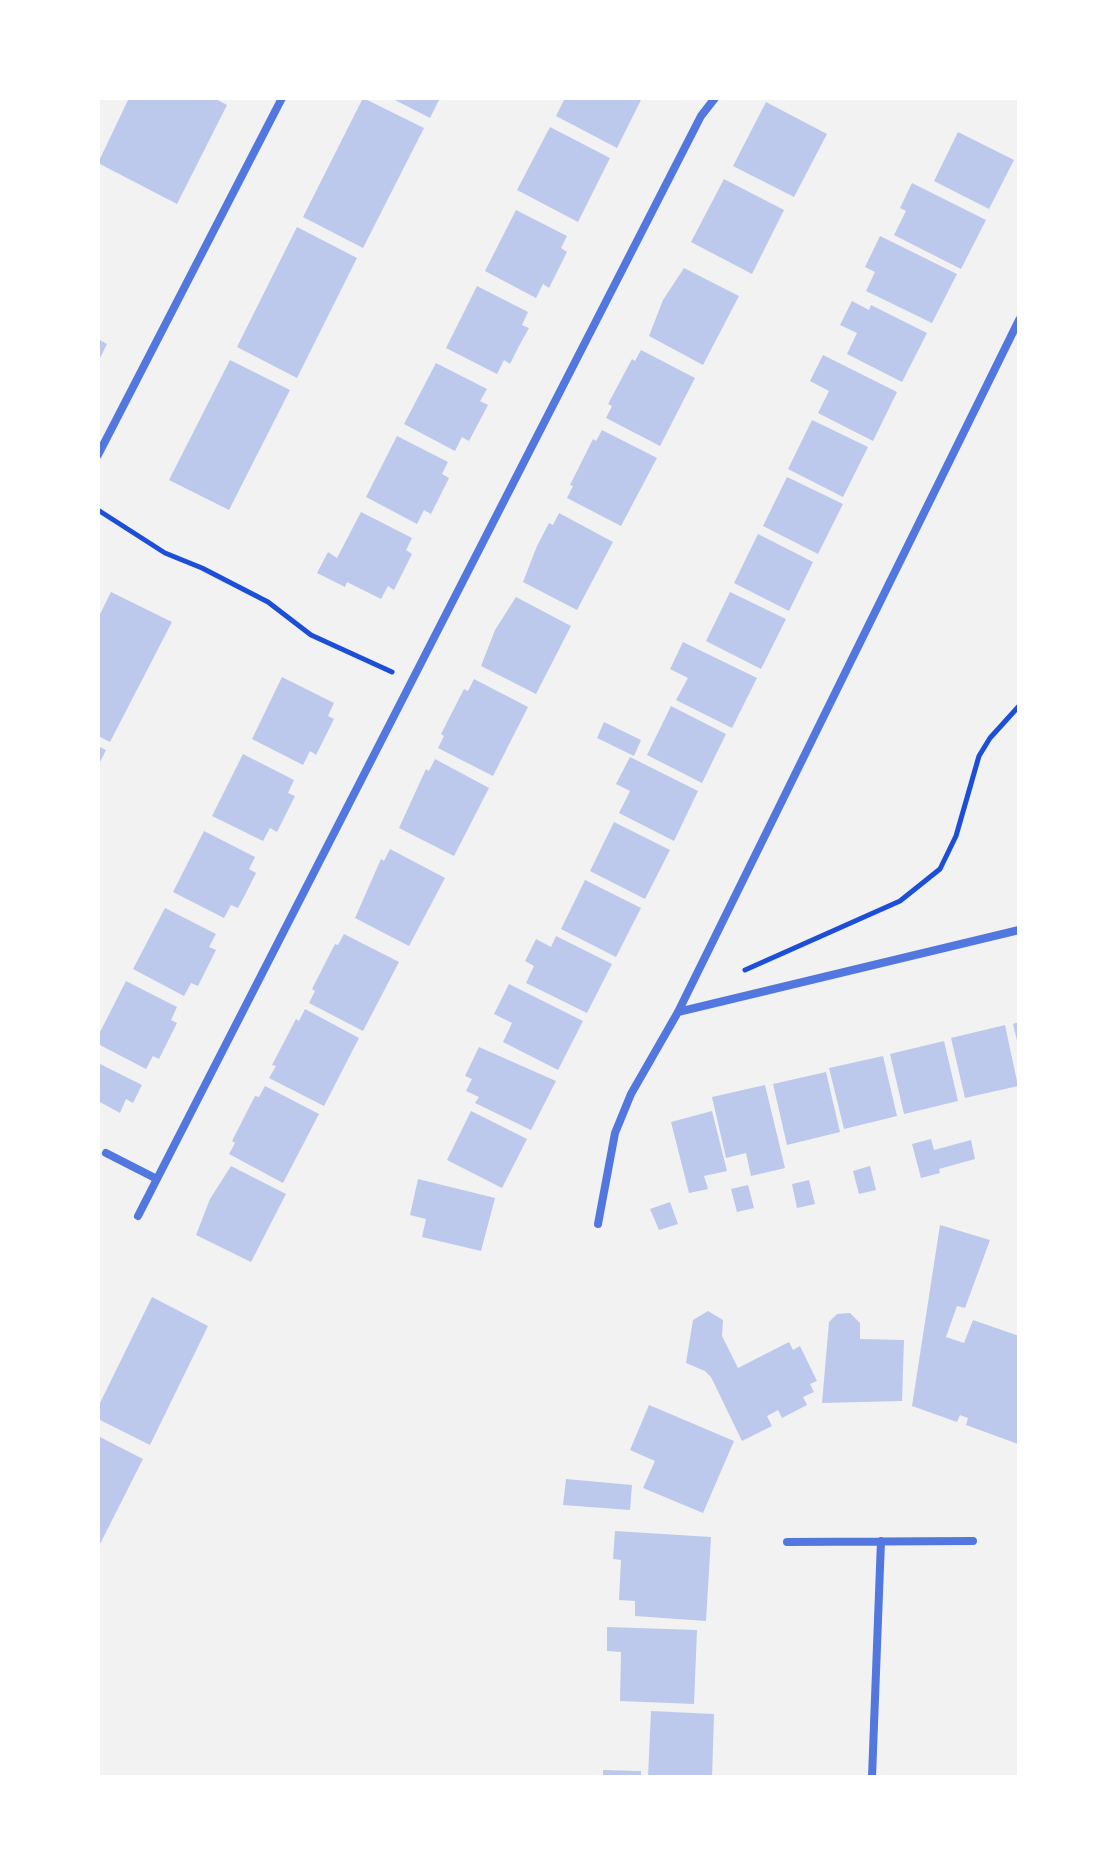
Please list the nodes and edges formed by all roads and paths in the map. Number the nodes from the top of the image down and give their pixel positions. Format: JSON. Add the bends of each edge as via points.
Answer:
{"nodes":[{"id":1,"x":282,"y":98,"type":"edge"},
{"id":2,"x":715,"y":98,"type":"edge"},
{"id":3,"x":1019,"y":320,"type":"edge"},
{"id":4,"x":98,"y":455,"type":"edge"},
{"id":5,"x":98,"y":510,"type":"edge"},
{"id":6,"x":411,"y":680,"type":"junction"},
{"id":7,"x":1019,"y":706,"type":"edge"},
{"id":8,"x":1019,"y":930,"type":"edge"},
{"id":9,"x":720,"y":1002,"type":"junction"},
{"id":10,"x":678,"y":1012,"type":"junction"},
{"id":11,"x":106,"y":1153,"type":"dead end"},
{"id":12,"x":157,"y":1179,"type":"junction"},
{"id":13,"x":138,"y":1216,"type":"dead end"},
{"id":14,"x":598,"y":1224,"type":"dead end"},
{"id":15,"x":881,"y":1541,"type":"junction"},
{"id":16,"x":973,"y":1541,"type":"dead end"},
{"id":17,"x":787,"y":1542,"type":"dead end"},
{"id":18,"x":872,"y":1777,"type":"edge"}],
"edges":[{"from":1,"to":4,"type":"street"},
{"from":2,"to":6,"type":"street","via":[[701,116]]},
{"from":3,"to":10,"type":"street"},
{"from":5,"to":6,"type":"path","via":[[165,553],[268,602],[311,635]]},
{"from":6,"to":12,"type":"street"},
{"from":7,"to":9,"type":"path","via":[[979,756],[956,836],[940,869],[889,907],[741,972]]},
{"from":8,"to":9,"type":"street"},
{"from":9,"to":10,"type":"street"},
{"from":10,"to":14,"type":"street","via":[[615,1133]]},
{"from":11,"to":12,"type":"street"},
{"from":12,"to":13,"type":"street"},
{"from":15,"to":16,"type":"street"},
{"from":15,"to":17,"type":"street"},
{"from":15,"to":18,"type":"street"}]}
